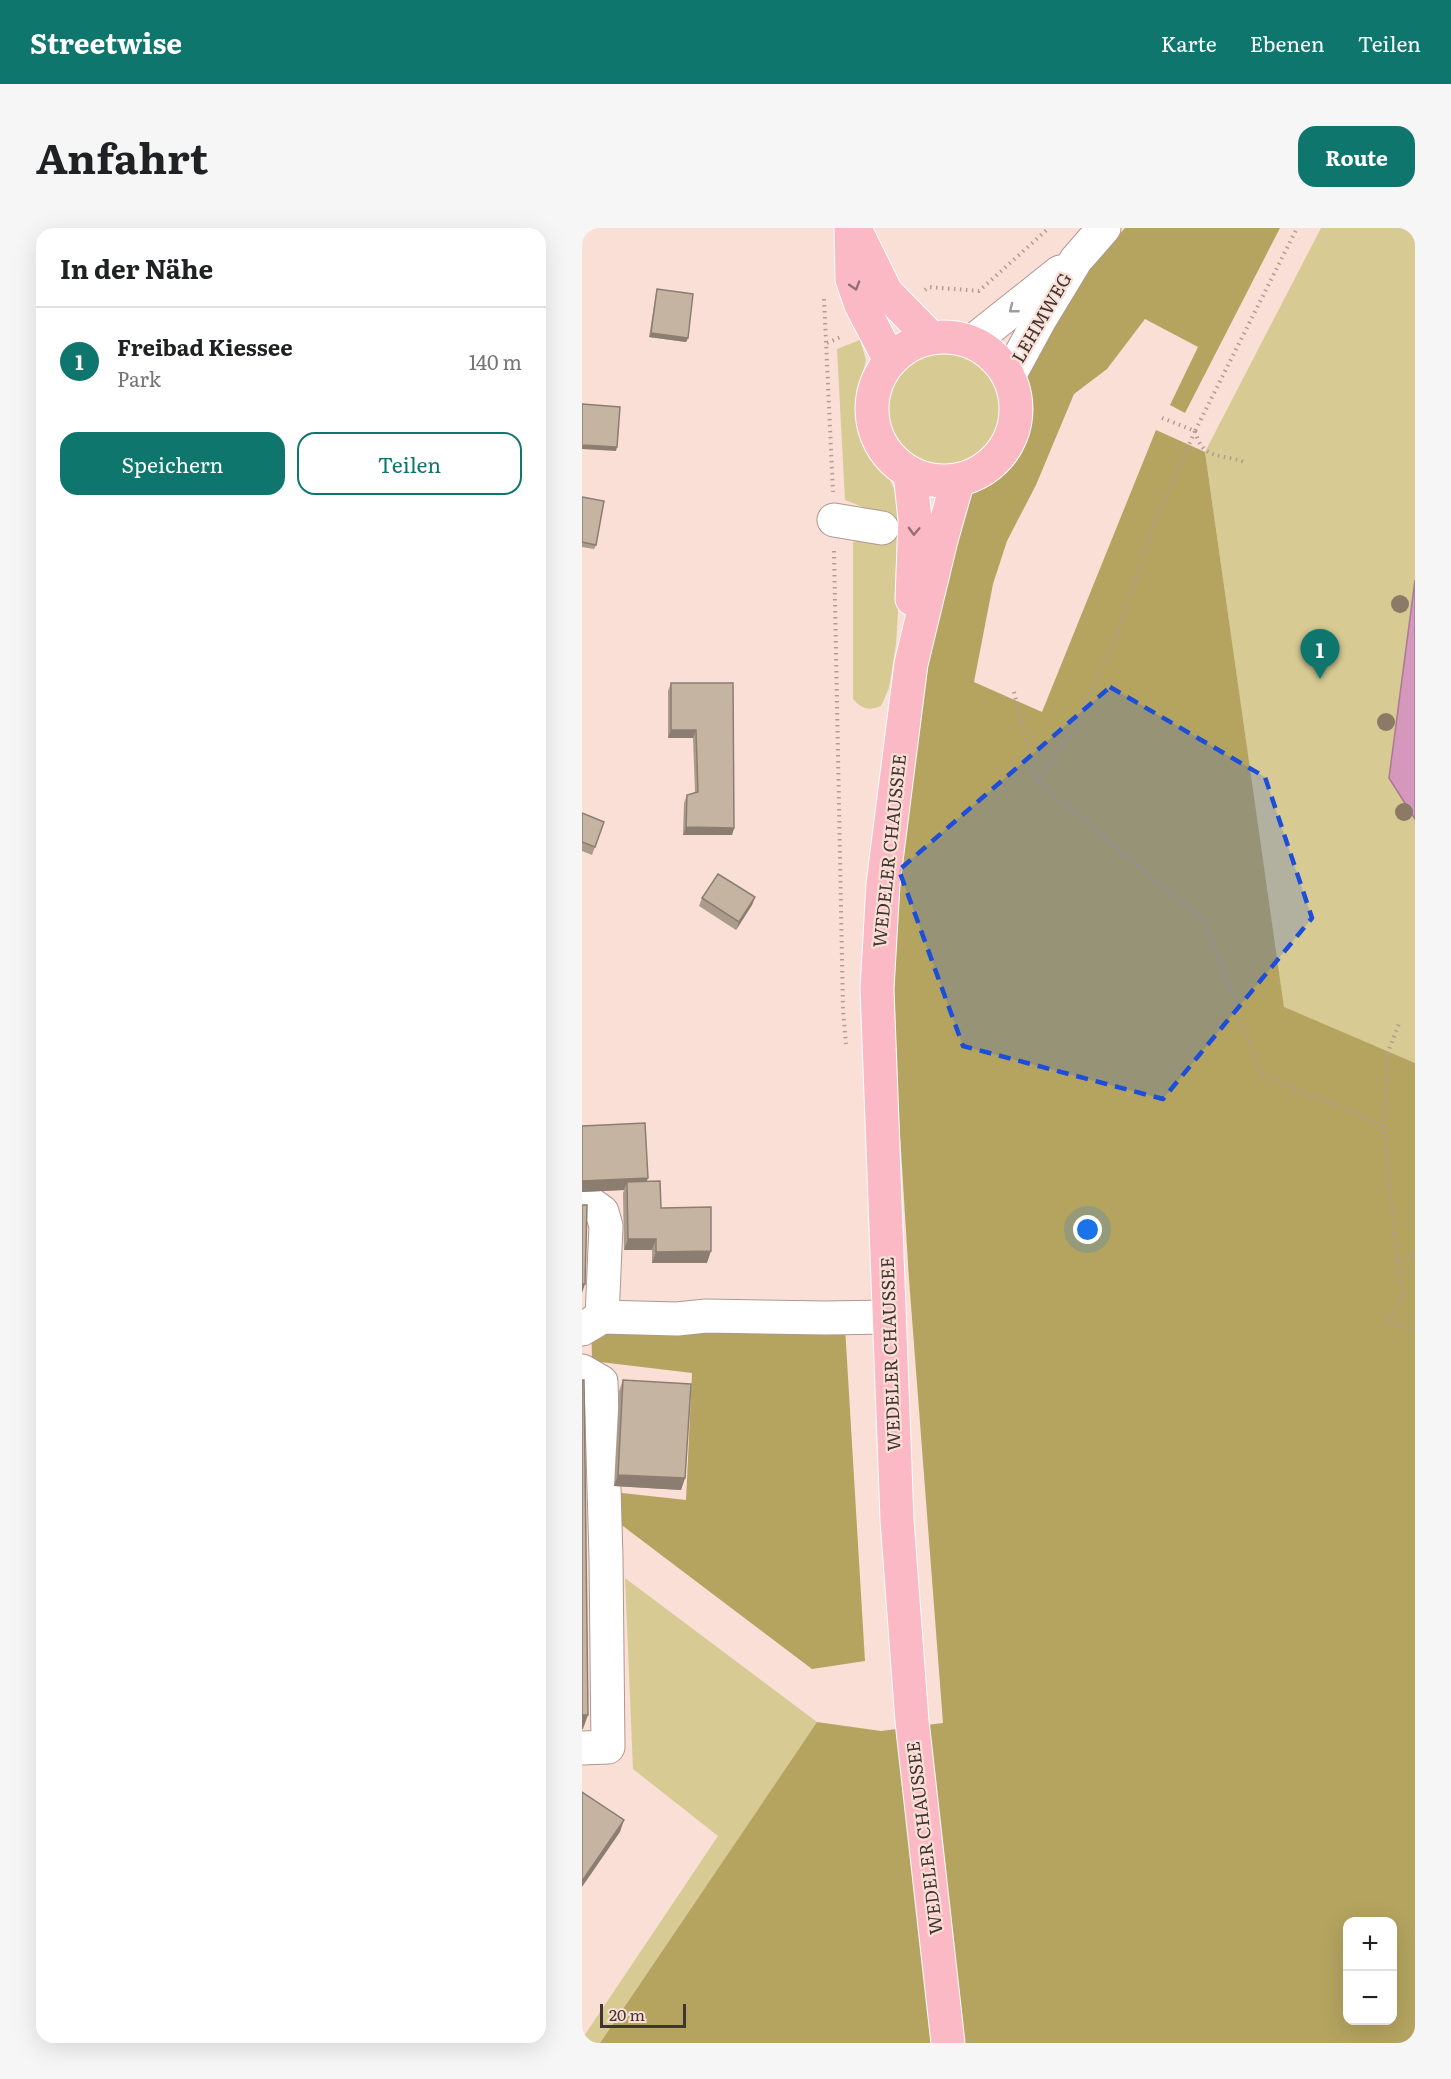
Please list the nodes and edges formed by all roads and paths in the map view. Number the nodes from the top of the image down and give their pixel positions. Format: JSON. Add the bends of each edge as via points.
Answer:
{"nodes":[{"id":1,"x":853,"y":228,"type":"edge"},
{"id":2,"x":1049,"y":228,"type":"edge"},
{"id":3,"x":1104,"y":228,"type":"edge"},
{"id":4,"x":1297,"y":228,"type":"edge"},
{"id":5,"x":1076,"y":260,"type":"junction"},
{"id":6,"x":899,"y":305,"type":"junction"},
{"id":7,"x":870,"y":322,"type":"junction"},
{"id":8,"x":930,"y":337,"type":"junction"},
{"id":9,"x":972,"y":342,"type":"junction"},
{"id":10,"x":827,"y":343,"type":"dead end"},
{"id":11,"x":890,"y":360,"type":"junction"},
{"id":12,"x":1009,"y":376,"type":"junction"},
{"id":13,"x":1162,"y":418,"type":"dead end"},
{"id":14,"x":1195,"y":431,"type":"junction"},
{"id":15,"x":1244,"y":462,"type":"dead end"},
{"id":16,"x":910,"y":473,"type":"junction"},
{"id":17,"x":958,"y":480,"type":"junction"},
{"id":18,"x":834,"y":520,"type":"dead end"},
{"id":19,"x":882,"y":528,"type":"dead end"},
{"id":20,"x":911,"y":664,"type":"junction"},
{"id":21,"x":1014,"y":692,"type":"dead end"},
{"id":22,"x":1037,"y":781,"type":"junction"},
{"id":23,"x":1400,"y":1022,"type":"dead end"},
{"id":24,"x":1384,"y":1126,"type":"junction"},
{"id":25,"x":582,"y":1204,"type":"edge"},
{"id":26,"x":1415,"y":1253,"type":"edge"},
{"id":27,"x":1397,"y":1263,"type":"junction"},
{"id":28,"x":889,"y":1317,"type":"junction"},
{"id":29,"x":592,"y":1323,"type":"edge"},
{"id":30,"x":1415,"y":1330,"type":"edge"},
{"id":31,"x":582,"y":1371,"type":"edge"},
{"id":32,"x":582,"y":1748,"type":"edge"},
{"id":33,"x":948,"y":2043,"type":"edge"}],
"edges":[{"from":1,"to":6,"type":"main road","via":[[886,292]]},
{"from":1,"to":7,"type":"main road","one_way":true,"via":[[852,279]]},
{"from":2,"to":6,"type":"path","via":[[979,291],[929,287]]},
{"from":3,"to":5,"type":"street","name":"LEHMWEG"},
{"from":4,"to":14,"type":"path"},
{"from":5,"to":9,"type":"street","name":"LEHMWEG","one_way":true},
{"from":5,"to":12,"type":"street","name":"LEHMWEG"},
{"from":6,"to":8,"type":"main road"},
{"from":7,"to":10,"type":"path"},
{"from":7,"to":11,"type":"main road"},
{"from":8,"to":9,"type":"main road","via":[[953,336]]},
{"from":8,"to":11,"type":"main road","via":[[908,345]]},
{"from":9,"to":12,"type":"main road","via":[[995,357]]},
{"from":11,"to":16,"type":"main road","via":[[877,379],[871,402],[872,425],[881,447]]},
{"from":12,"to":17,"type":"main road","via":[[1017,400],[1015,425],[1006,448],[989,466]]},
{"from":13,"to":14,"type":"path"},
{"from":14,"to":15,"type":"path","via":[[1205,452]]},
{"from":14,"to":22,"type":"path","via":[[1152,528],[1115,640],[1072,732]]},
{"from":16,"to":17,"type":"main road","via":[[943,482]]},
{"from":16,"to":20,"type":"main road","name":"WEDELER CHAUSSEE","one_way":true,"via":[[915,519]]},
{"from":17,"to":20,"type":"main road","name":"WEDELER CHAUSSEE"},
{"from":18,"to":19,"type":"street"},
{"from":20,"to":28,"type":"main road","name":"WEDELER CHAUSSEE","via":[[882,884],[877,989]]},
{"from":21,"to":22,"type":"path"},
{"from":22,"to":24,"type":"path","via":[[1205,921],[1262,1074]]},
{"from":23,"to":24,"type":"path","via":[[1388,1052]]},
{"from":24,"to":27,"type":"path"},
{"from":25,"to":29,"type":"street","via":[[591,1204],[602,1212],[606,1226]]},
{"from":26,"to":27,"type":"path"},
{"from":27,"to":30,"type":"path","via":[[1404,1293],[1387,1322]]},
{"from":28,"to":29,"type":"street","via":[[706,1316]]},
{"from":28,"to":33,"type":"main road","name":"WEDELER CHAUSSEE","via":[[897,1520],[912,1721]]},
{"from":31,"to":32,"type":"street","via":[[601,1382],[608,1747]]}]}
